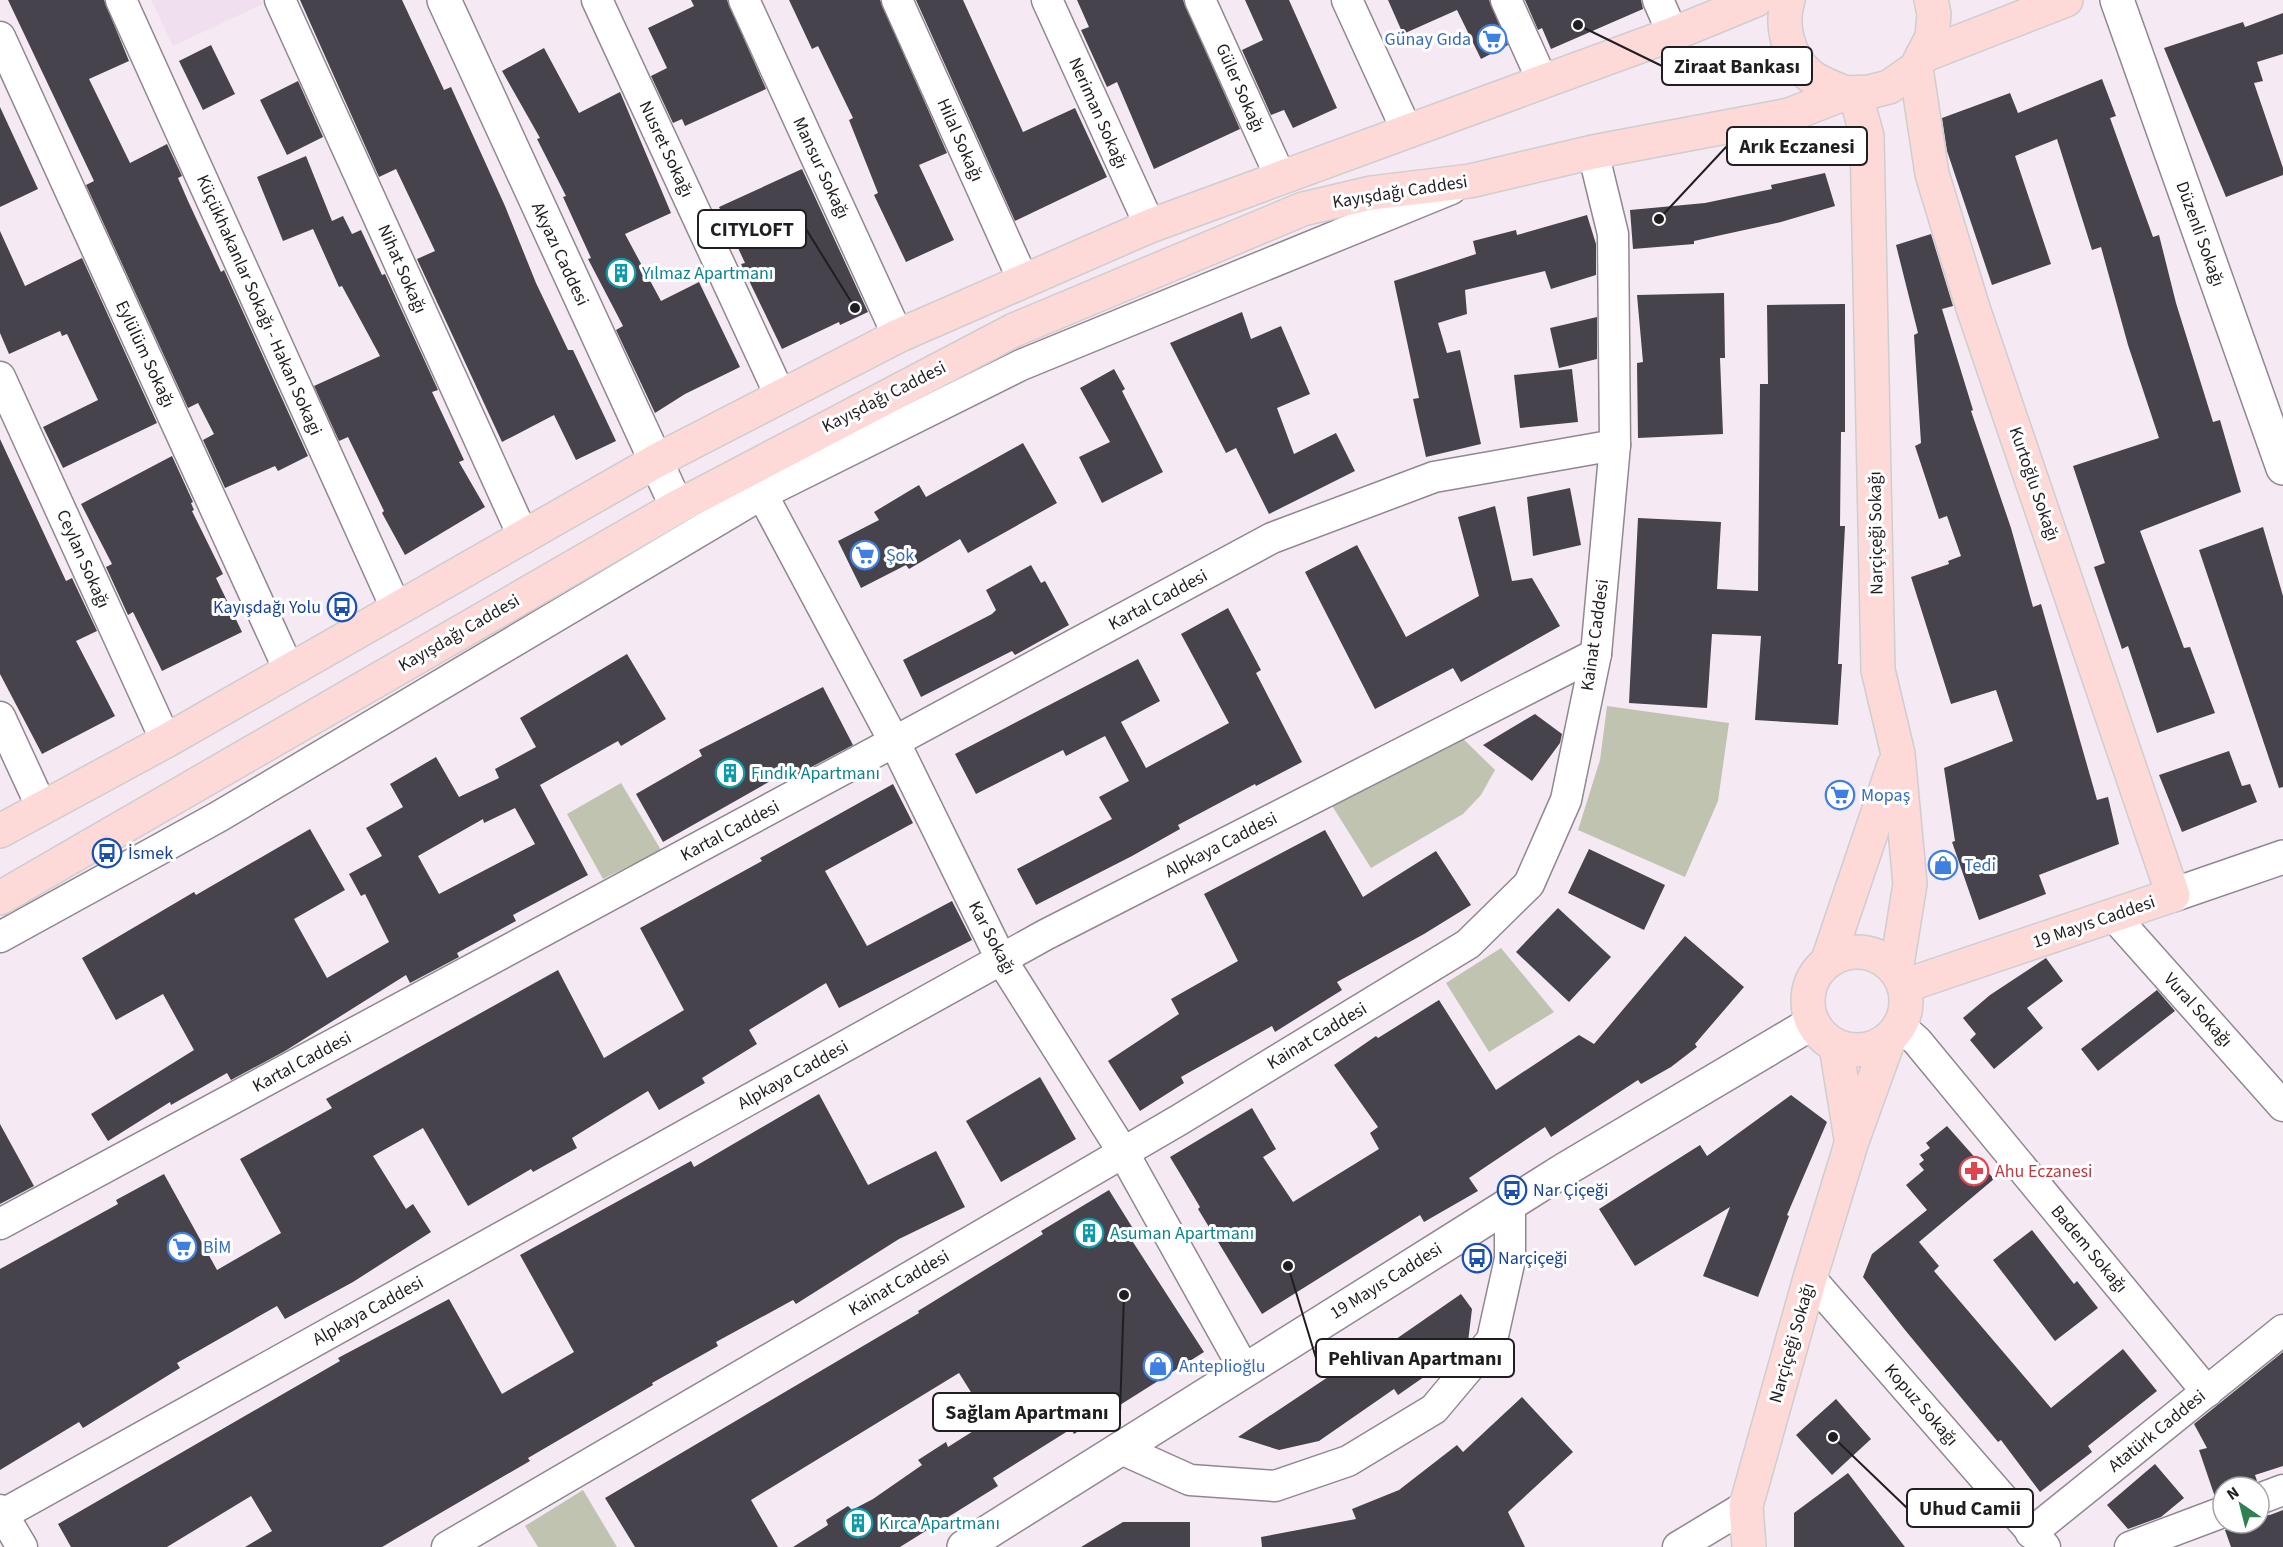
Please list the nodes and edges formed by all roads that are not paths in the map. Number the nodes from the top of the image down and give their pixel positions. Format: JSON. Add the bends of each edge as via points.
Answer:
{"nodes":[{"id":1,"x":121,"y":0,"type":"edge"},
{"id":2,"x":280,"y":0,"type":"edge"},
{"id":3,"x":444,"y":0,"type":"edge"},
{"id":4,"x":597,"y":0,"type":"edge"},
{"id":5,"x":744,"y":0,"type":"edge"},
{"id":6,"x":897,"y":0,"type":"edge"},
{"id":7,"x":1047,"y":0,"type":"edge"},
{"id":8,"x":1200,"y":0,"type":"edge"},
{"id":9,"x":1347,"y":0,"type":"edge"},
{"id":10,"x":1506,"y":0,"type":"edge"},
{"id":11,"x":1658,"y":0,"type":"edge"},
{"id":12,"x":1756,"y":0,"type":"edge"},
{"id":13,"x":1788,"y":0,"type":"edge"},
{"id":14,"x":1931,"y":0,"type":"edge"},
{"id":15,"x":2066,"y":0,"type":"edge"},
{"id":16,"x":2117,"y":0,"type":"edge"},
{"id":17,"x":1673,"y":34,"type":"junction"},
{"id":18,"x":0,"y":38,"type":"edge"},
{"id":19,"x":1919,"y":62,"type":"junction"},
{"id":20,"x":1543,"y":82,"type":"junction"},
{"id":21,"x":1851,"y":93,"type":"junction"},
{"id":22,"x":1407,"y":132,"type":"junction"},
{"id":23,"x":1593,"y":152,"type":"junction"},
{"id":24,"x":1280,"y":176,"type":"junction"},
{"id":25,"x":1470,"y":181,"type":"junction"},
{"id":26,"x":1150,"y":226,"type":"junction"},
{"id":27,"x":1023,"y":280,"type":"junction"},
{"id":28,"x":898,"y":336,"type":"junction"},
{"id":29,"x":0,"y":377,"type":"edge"},
{"id":30,"x":780,"y":395,"type":"junction"},
{"id":31,"x":1616,"y":445,"type":"junction"},
{"id":32,"x":656,"y":461,"type":"junction"},
{"id":33,"x":2283,"y":468,"type":"edge"},
{"id":34,"x":762,"y":494,"type":"junction"},
{"id":35,"x":677,"y":507,"type":"junction"},
{"id":36,"x":524,"y":538,"type":"junction"},
{"id":37,"x":397,"y":610,"type":"junction"},
{"id":38,"x":1596,"y":654,"type":"junction"},
{"id":39,"x":289,"y":670,"type":"junction"},
{"id":40,"x":0,"y":717,"type":"edge"},
{"id":41,"x":166,"y":741,"type":"junction"},
{"id":42,"x":895,"y":743,"type":"junction"},
{"id":43,"x":1898,"y":754,"type":"junction"},
{"id":44,"x":42,"y":808,"type":"junction"},
{"id":45,"x":0,"y":831,"type":"edge"},
{"id":46,"x":2283,"y":857,"type":"edge"},
{"id":47,"x":105,"y":879,"type":"junction"},
{"id":48,"x":2173,"y":895,"type":"junction"},
{"id":49,"x":0,"y":898,"type":"edge"},
{"id":50,"x":0,"y":904,"type":"edge"},
{"id":51,"x":2113,"y":915,"type":"junction"},
{"id":52,"x":0,"y":937,"type":"edge"},
{"id":53,"x":1001,"y":959,"type":"junction"},
{"id":54,"x":1828,"y":960,"type":"junction"},
{"id":55,"x":1900,"y":979,"type":"junction"},
{"id":56,"x":1812,"y":1023,"type":"junction"},
{"id":57,"x":1894,"y":1032,"type":"junction"},
{"id":58,"x":1836,"y":1046,"type":"junction"},
{"id":59,"x":2283,"y":1106,"type":"edge"},
{"id":60,"x":1851,"y":1141,"type":"junction"},
{"id":61,"x":1123,"y":1152,"type":"junction"},
{"id":62,"x":1510,"y":1204,"type":"junction"},
{"id":63,"x":0,"y":1224,"type":"edge"},
{"id":64,"x":1810,"y":1278,"type":"junction"},
{"id":65,"x":2283,"y":1330,"type":"edge"},
{"id":66,"x":1244,"y":1369,"type":"junction"},
{"id":67,"x":2207,"y":1392,"type":"junction"},
{"id":68,"x":1119,"y":1448,"type":"junction"},
{"id":69,"x":1746,"y":1506,"type":"junction"},
{"id":70,"x":1,"y":1513,"type":"edge"},
{"id":71,"x":2211,"y":1517,"type":"edge"},
{"id":72,"x":2038,"y":1540,"type":"edge"},
{"id":73,"x":22,"y":1547,"type":"edge"},
{"id":74,"x":447,"y":1547,"type":"edge"},
{"id":75,"x":964,"y":1547,"type":"edge"},
{"id":76,"x":1678,"y":1547,"type":"edge"},
{"id":77,"x":1749,"y":1547,"type":"edge"},
{"id":78,"x":2130,"y":1547,"type":"edge"}],
"edges":[{"from":1,"to":37,"type":"street","name":"Küçükhakanlar Sokağı - Hakan Sokagi"},
{"from":2,"to":36,"type":"street","name":"Nihat Sokağı"},
{"from":3,"to":32,"type":"street","name":"Akyazı Caddesi"},
{"from":4,"to":30,"type":"street","name":"Nusret Sokağı"},
{"from":5,"to":28,"type":"street","name":"Mansur Sokağı"},
{"from":6,"to":27,"type":"street","name":"Hilal Sokağı"},
{"from":7,"to":26,"type":"street","name":"Neriman Sokağı"},
{"from":8,"to":24,"type":"street","name":"Güler Sokağı"},
{"from":9,"to":22,"type":"street"},
{"from":10,"to":20,"type":"street"},
{"from":11,"to":17,"type":"street"},
{"from":12,"to":17,"type":"main road"},
{"from":13,"to":21,"type":"main road","via":[[1785,33],[1793,56],[1809,75]]},
{"from":14,"to":19,"type":"main road","via":[[1932,37]]},
{"from":15,"to":19,"type":"main road","name":"Kayışdağı Caddesi"},
{"from":16,"to":33,"type":"street","name":"Düzenli Sokağı"},
{"from":17,"to":20,"type":"main road"},
{"from":18,"to":39,"type":"street","name":"Eylülüm Sokağı"},
{"from":19,"to":21,"type":"main road","name":"Kayışdağı Caddesi","via":[[1889,87]]},
{"from":19,"to":48,"type":"main road","name":"Kurtoğlu Sokağı","via":[[1932,174],[1972,308]]},
{"from":20,"to":22,"type":"main road"},
{"from":21,"to":23,"type":"main road","name":"Kayışdağı Caddesi","via":[[1789,115]]},
{"from":21,"to":43,"type":"main road","name":"Narçiçeği Sokağı","via":[[1867,136],[1878,670]]},
{"from":22,"to":24,"type":"main road"},
{"from":23,"to":25,"type":"main road","name":"Kayışdağı Caddesi"},
{"from":23,"to":31,"type":"street","name":"Kainat Caddesi","via":[[1613,234]]},
{"from":24,"to":26,"type":"main road"},
{"from":25,"to":34,"type":"street","via":[[1021,365]]},
{"from":25,"to":35,"type":"main road","name":"Kayışdağı Caddesi","via":[[1371,193],[1303,210],[1209,248],[1014,330]]},
{"from":26,"to":27,"type":"main road"},
{"from":27,"to":28,"type":"main road"},
{"from":28,"to":30,"type":"main road"},
{"from":29,"to":41,"type":"street","name":"Ceylan Sokağı"},
{"from":30,"to":32,"type":"main road"},
{"from":31,"to":38,"type":"street","name":"Kainat Caddesi"},
{"from":31,"to":42,"type":"street","name":"Kartal Caddesi","via":[[1434,477],[1272,538]]},
{"from":32,"to":35,"type":"street","name":"Akyazı Caddesi"},
{"from":32,"to":36,"type":"main road"},
{"from":34,"to":42,"type":"street","name":"Kar Sokağı"},
{"from":34,"to":47,"type":"street","via":[[228,811]]},
{"from":35,"to":49,"type":"main road","name":"Kayışdağı Caddesi"},
{"from":36,"to":37,"type":"main road"},
{"from":37,"to":39,"type":"main road"},
{"from":38,"to":53,"type":"street","name":"Alpkaya Caddesi"},
{"from":38,"to":61,"type":"street","name":"Kainat Caddesi","via":[[1566,800],[1529,884],[1468,944]]},
{"from":39,"to":41,"type":"main road"},
{"from":40,"to":44,"type":"street"},
{"from":41,"to":44,"type":"main road"},
{"from":42,"to":53,"type":"street","name":"Kar Sokağı"},
{"from":42,"to":63,"type":"street","name":"Kartal Caddesi"},
{"from":43,"to":54,"type":"main road"},
{"from":43,"to":55,"type":"main road","name":"Narçiçeği Sokağı","via":[[1910,884]]},
{"from":44,"to":45,"type":"main road"},
{"from":46,"to":48,"type":"street","name":"19 Mayıs Caddesi"},
{"from":47,"to":50,"type":"street"},
{"from":47,"to":52,"type":"street"},
{"from":48,"to":51,"type":"main road","name":"19 Mayıs Caddesi"},
{"from":51,"to":55,"type":"main road","name":"19 Mayıs Caddesi"},
{"from":51,"to":59,"type":"street","name":"Vural Sokağı"},
{"from":53,"to":61,"type":"street","name":"Kar Sokağı"},
{"from":53,"to":70,"type":"street","name":"Alpkaya Caddesi"},
{"from":54,"to":55,"type":"main road","via":[[1849,952],[1873,953],[1886,960]]},
{"from":54,"to":56,"type":"main road","via":[[1818,970],[1807,996]]},
{"from":55,"to":57,"type":"main road","name":"Narçiçeği Sokağı","via":[[1906,999]]},
{"from":56,"to":58,"type":"main road"},
{"from":56,"to":62,"type":"street","name":"19 Mayıs Caddesi"},
{"from":57,"to":58,"type":"main road","via":[[1863,1050]]},
{"from":57,"to":60,"type":"main road","name":"Narçiçeği Sokağı"},
{"from":57,"to":67,"type":"street","name":"Badem Sokağı","via":[[1917,1041]]},
{"from":58,"to":60,"type":"main road","name":"Narçiçeği Sokağı"},
{"from":60,"to":64,"type":"main road","name":"Narçiçeği Sokağı"},
{"from":61,"to":66,"type":"street","name":"Kar Sokağı"},
{"from":61,"to":74,"type":"street","name":"Kainat Caddesi"},
{"from":62,"to":66,"type":"street","name":"19 Mayıs Caddesi"},
{"from":62,"to":68,"type":"street","via":[[1510,1259],[1492,1340],[1434,1409],[1348,1461],[1275,1486],[1190,1480]]},
{"from":64,"to":69,"type":"main road","name":"Narçiçeği Sokağı"},
{"from":64,"to":72,"type":"street","name":"Kopuz Sokağı"},
{"from":65,"to":67,"type":"street","name":"Atatürk Caddesi"},
{"from":66,"to":68,"type":"street","name":"19 Mayıs Caddesi"},
{"from":67,"to":72,"type":"street","name":"Atatürk Caddesi"},
{"from":68,"to":75,"type":"street","name":"19 Mayıs Caddesi"},
{"from":69,"to":76,"type":"street"},
{"from":69,"to":77,"type":"main road","name":"Narçiçeği Sokağı"},
{"from":70,"to":73,"type":"street"},
{"from":71,"to":78,"type":"street"}]}
